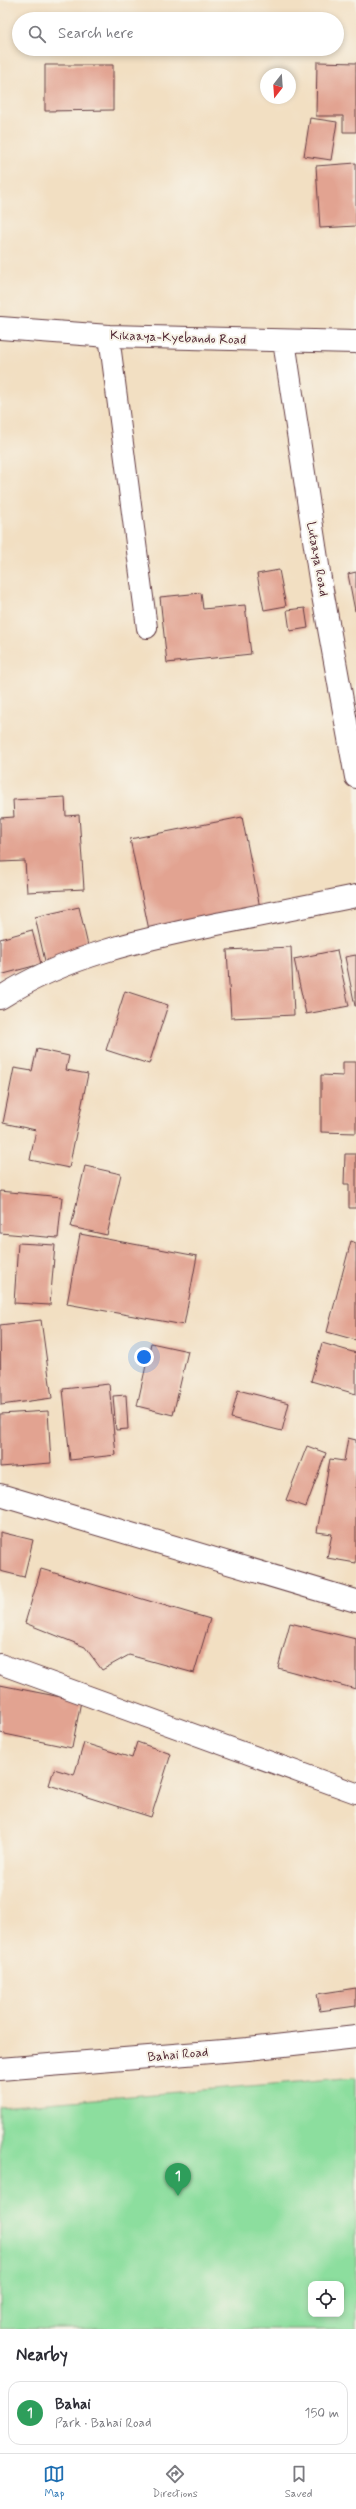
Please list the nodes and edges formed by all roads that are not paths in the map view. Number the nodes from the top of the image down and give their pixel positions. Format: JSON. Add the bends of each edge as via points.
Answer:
{"nodes":[{"id":1,"x":0,"y":328,"type":"edge"},
{"id":2,"x":109,"y":336,"type":"junction"},
{"id":3,"x":284,"y":341,"type":"junction"},
{"id":4,"x":356,"y":342,"type":"edge"},
{"id":5,"x":147,"y":628,"type":"dead end"},
{"id":6,"x":356,"y":777,"type":"edge"},
{"id":7,"x":356,"y":896,"type":"edge"},
{"id":8,"x":0,"y":998,"type":"edge"},
{"id":9,"x":0,"y":1495,"type":"edge"},
{"id":10,"x":356,"y":1601,"type":"edge"},
{"id":11,"x":0,"y":1664,"type":"edge"},
{"id":12,"x":356,"y":1793,"type":"edge"},
{"id":13,"x":356,"y":2037,"type":"edge"},
{"id":14,"x":0,"y":2069,"type":"edge"}],
"edges":[{"from":1,"to":2,"type":"street","name":"Kikaaya-Kyebando Road"},
{"from":2,"to":3,"type":"street","name":"Kikaaya-Kyebando Road"},
{"from":2,"to":5,"type":"lane"},
{"from":3,"to":4,"type":"street","name":"Kikaaya-Kyebando Road"},
{"from":3,"to":6,"type":"street","name":"Lutaaya Road","via":[[320,579]]},
{"from":7,"to":8,"type":"street","via":[[152,937],[116,947],[23,984]]},
{"from":9,"to":10,"type":"street"},
{"from":11,"to":12,"type":"lane"},
{"from":13,"to":14,"type":"street","name":"Bahai Road","via":[[248,2050]]}]}
